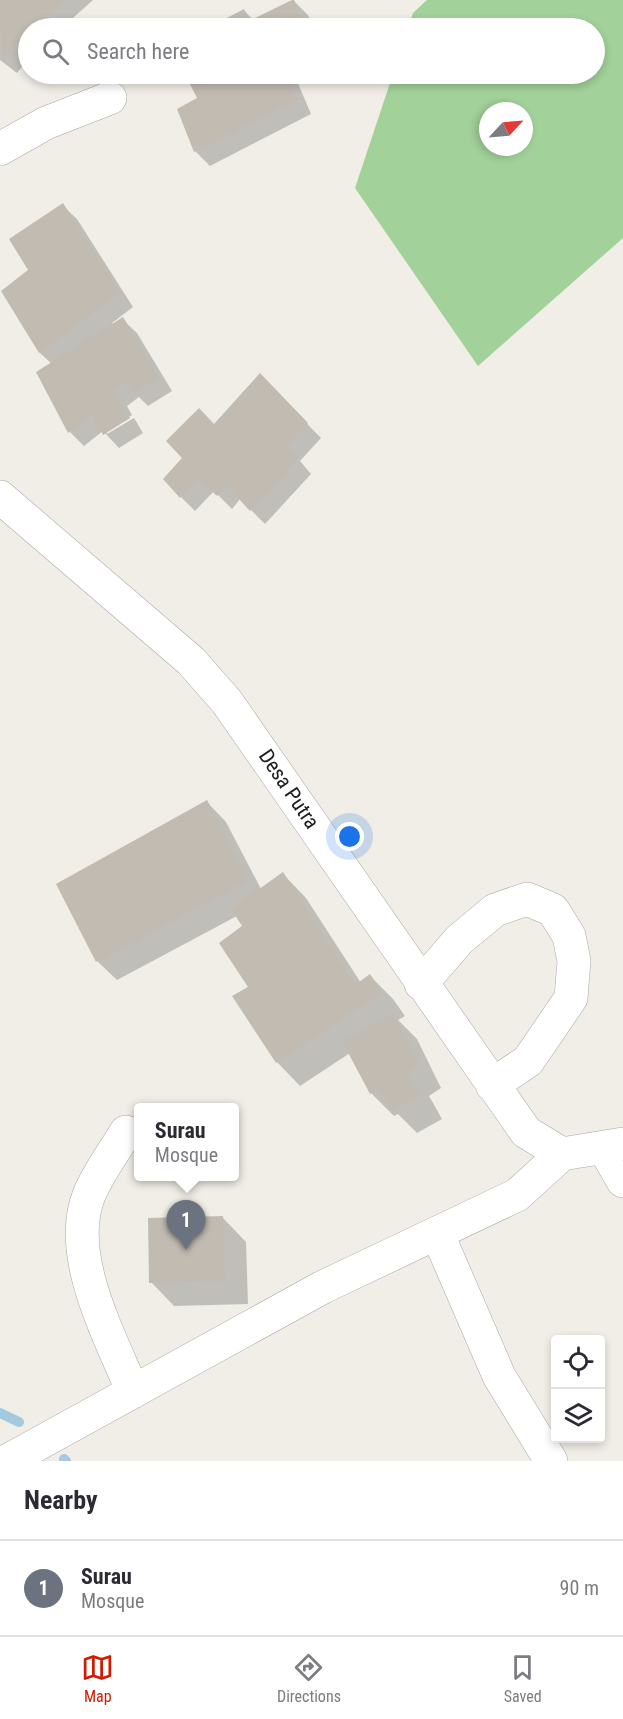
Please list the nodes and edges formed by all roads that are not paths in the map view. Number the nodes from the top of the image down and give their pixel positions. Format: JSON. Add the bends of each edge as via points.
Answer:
{"nodes":[{"id":1,"x":110,"y":98,"type":"dead end"},
{"id":2,"x":0,"y":148,"type":"edge"},
{"id":3,"x":0,"y":498,"type":"edge"},
{"id":4,"x":422,"y":984,"type":"junction"},
{"id":5,"x":492,"y":1085,"type":"junction"},
{"id":6,"x":126,"y":1132,"type":"dead end"},
{"id":7,"x":614,"y":1146,"type":"edge"},
{"id":8,"x":562,"y":1154,"type":"junction"},
{"id":9,"x":623,"y":1180,"type":"edge"},
{"id":10,"x":438,"y":1235,"type":"junction"},
{"id":11,"x":133,"y":1392,"type":"junction"},
{"id":12,"x":7,"y":1461,"type":"edge"},
{"id":13,"x":551,"y":1461,"type":"edge"}],
"edges":[{"from":1,"to":2,"type":"street","via":[[46,123]]},
{"from":3,"to":4,"type":"street","name":"Desa Putra","via":[[191,661],[227,702]]},
{"from":4,"to":5,"type":"street","name":"Desa Putra"},
{"from":4,"to":5,"type":"street","via":[[459,940],[495,910],[527,899],[553,910],[569,936],[574,961],[571,998],[528,1060]]},
{"from":5,"to":8,"type":"street","name":"Desa Putra","via":[[526,1132]]},
{"from":6,"to":11,"type":"street","via":[[89,1195],[82,1221],[87,1282]]},
{"from":7,"to":8,"type":"street"},
{"from":7,"to":9,"type":"street"},
{"from":8,"to":10,"type":"street","via":[[517,1196]]},
{"from":10,"to":11,"type":"street","via":[[323,1287]]},
{"from":10,"to":13,"type":"street","via":[[498,1376]]},
{"from":11,"to":12,"type":"street"}]}
